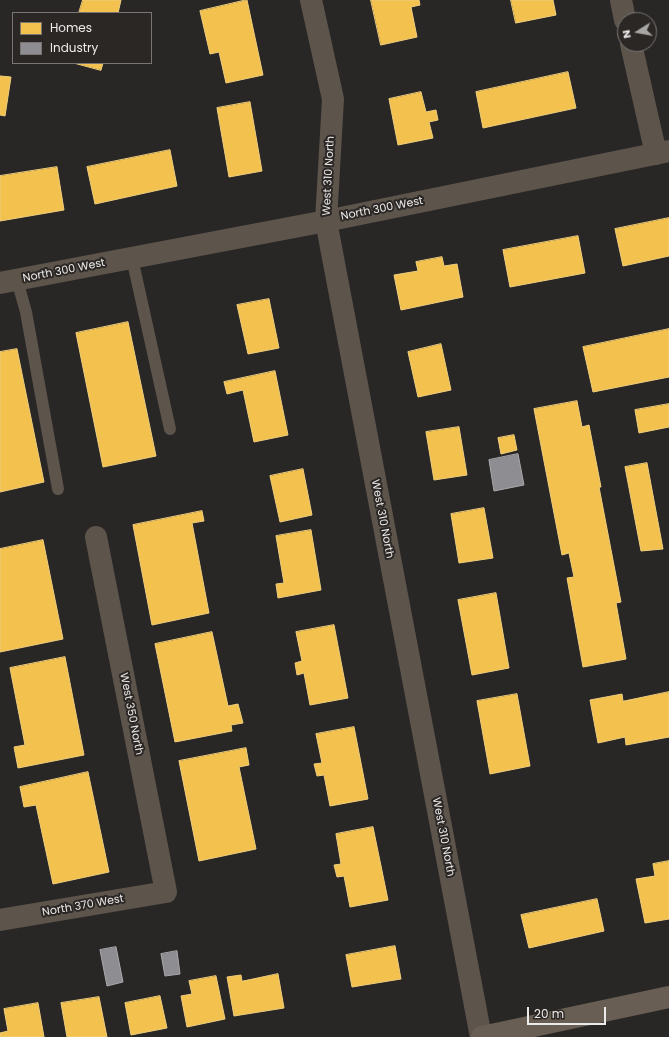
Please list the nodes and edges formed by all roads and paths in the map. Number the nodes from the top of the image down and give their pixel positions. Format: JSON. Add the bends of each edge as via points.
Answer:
{"nodes":[{"id":1,"x":311,"y":0,"type":"edge"},
{"id":2,"x":621,"y":0,"type":"edge"},
{"id":3,"x":623,"y":12,"type":"edge"},
{"id":4,"x":633,"y":52,"type":"edge"},
{"id":5,"x":662,"y":152,"type":"edge"},
{"id":6,"x":326,"y":221,"type":"junction"},
{"id":7,"x":132,"y":258,"type":"junction"},
{"id":8,"x":8,"y":281,"type":"edge"},
{"id":9,"x":170,"y":429,"type":"dead end"},
{"id":10,"x":58,"y":489,"type":"dead end"},
{"id":11,"x":96,"y":537,"type":"dead end"},
{"id":12,"x":166,"y":892,"type":"joint"},
{"id":13,"x":0,"y":920,"type":"edge"},
{"id":14,"x":669,"y":997,"type":"edge"},
{"id":15,"x":481,"y":1037,"type":"edge"}],
"edges":[{"from":1,"to":6,"type":"street","name":"West 310 North","via":[[333,100]]},
{"from":2,"to":3,"type":"street"},
{"from":4,"to":5,"type":"street"},
{"from":5,"to":6,"type":"street","name":"North 300 West"},
{"from":6,"to":7,"type":"street","name":"North 300 West"},
{"from":6,"to":15,"type":"street","name":"West 310 North"},
{"from":7,"to":8,"type":"street","name":"North 300 West"},
{"from":7,"to":9,"type":"lane"},
{"from":8,"to":10,"type":"lane","via":[[26,312]]},
{"from":11,"to":12,"type":"street","name":"West 350 North"},
{"from":12,"to":13,"type":"street","name":"North 370 West"},
{"from":14,"to":15,"type":"main road"}]}
